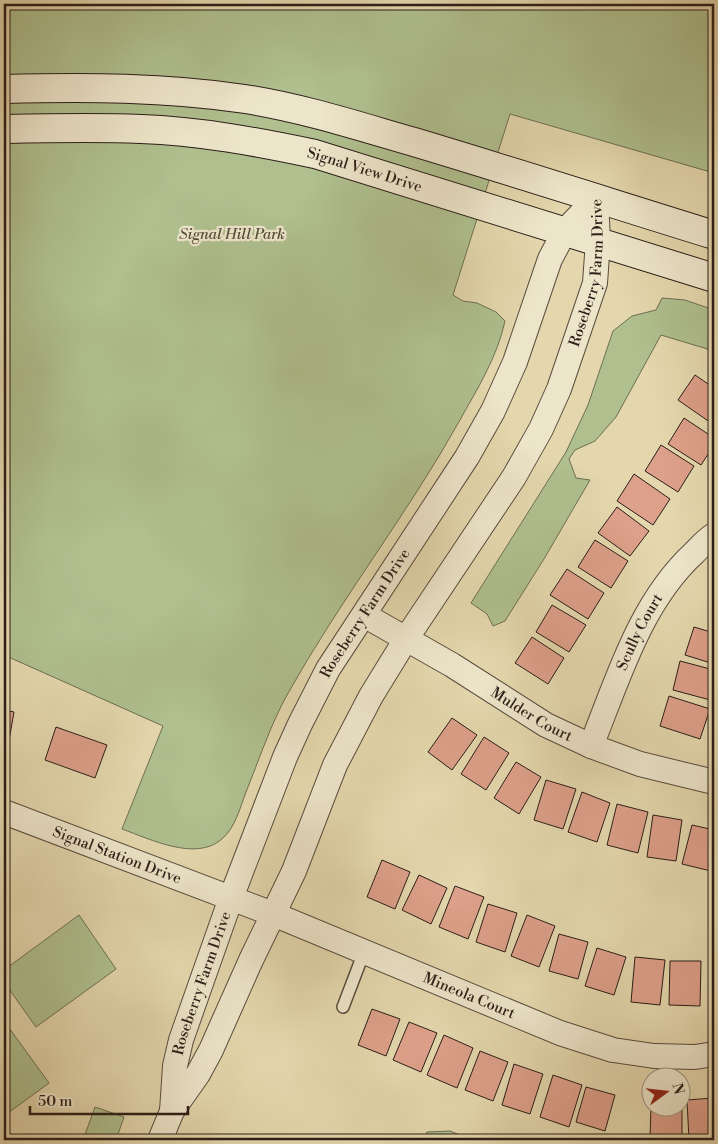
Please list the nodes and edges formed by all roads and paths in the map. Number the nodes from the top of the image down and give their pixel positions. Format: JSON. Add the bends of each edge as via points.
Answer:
{"nodes":[{"id":1,"x":4,"y":89,"type":"edge"},
{"id":2,"x":4,"y":129,"type":"edge"},
{"id":3,"x":596,"y":198,"type":"junction"},
{"id":4,"x":565,"y":232,"type":"junction"},
{"id":5,"x":714,"y":235,"type":"edge"},
{"id":6,"x":598,"y":241,"type":"junction"},
{"id":7,"x":714,"y":278,"type":"edge"},
{"id":8,"x":714,"y":535,"type":"edge"},
{"id":9,"x":364,"y":615,"type":"junction"},
{"id":10,"x":406,"y":639,"type":"junction"},
{"id":11,"x":591,"y":746,"type":"junction"},
{"id":12,"x":714,"y":782,"type":"edge"},
{"id":13,"x":4,"y":812,"type":"edge"},
{"id":14,"x":231,"y":898,"type":"junction"},
{"id":15,"x":273,"y":914,"type":"junction"},
{"id":16,"x":364,"y":952,"type":"junction"},
{"id":17,"x":343,"y":1007,"type":"dead end"},
{"id":18,"x":714,"y":1054,"type":"edge"},
{"id":19,"x":172,"y":1111,"type":"junction"},
{"id":20,"x":160,"y":1140,"type":"edge"}],
"edges":[{"from":1,"to":3,"type":"main road","via":[[158,89],[265,103],[303,110]]},
{"from":2,"to":4,"type":"main road","name":"Signal View Drive","via":[[143,129],[272,145],[314,154]]},
{"from":3,"to":4,"type":"street","name":"Roseberry Farm Drive"},
{"from":3,"to":5,"type":"main road"},
{"from":3,"to":6,"type":"street","name":"Roseberry Farm Drive"},
{"from":4,"to":6,"type":"main road","name":"Signal View Drive"},
{"from":4,"to":9,"type":"street","name":"Roseberry Farm Drive","via":[[550,259],[515,362],[493,411],[462,465]]},
{"from":6,"to":7,"type":"main road","name":"Signal View Drive"},
{"from":6,"to":10,"type":"street","name":"Roseberry Farm Drive","via":[[593,292],[559,389],[541,429],[514,477]]},
{"from":8,"to":11,"type":"street","name":"Scully Court","via":[[685,561],[661,591],[642,623]]},
{"from":9,"to":10,"type":"street","name":"Mulder Court"},
{"from":9,"to":14,"type":"street","name":"Roseberry Farm Drive","via":[[328,669],[300,724]]},
{"from":10,"to":11,"type":"street","name":"Mulder Court","via":[[546,725]]},
{"from":10,"to":15,"type":"street","name":"Roseberry Farm Drive","via":[[371,696],[335,765],[294,871]]},
{"from":11,"to":12,"type":"street","name":"Mulder Court","via":[[640,764]]},
{"from":13,"to":14,"type":"street","name":"Signal Station Drive"},
{"from":14,"to":15,"type":"street","name":"Mineola Court"},
{"from":14,"to":19,"type":"street","name":"Roseberry Farm Drive","via":[[181,1040],[175,1066]]},
{"from":15,"to":16,"type":"street","name":"Mineola Court"},
{"from":15,"to":19,"type":"street","name":"Roseberry Farm Drive","via":[[211,1050]]},
{"from":16,"to":17,"type":"lane"},
{"from":16,"to":18,"type":"street","name":"Mineola Court","via":[[560,1033],[613,1050],[654,1056]]},
{"from":19,"to":20,"type":"street","name":"Roseberry Farm Drive"}]}
